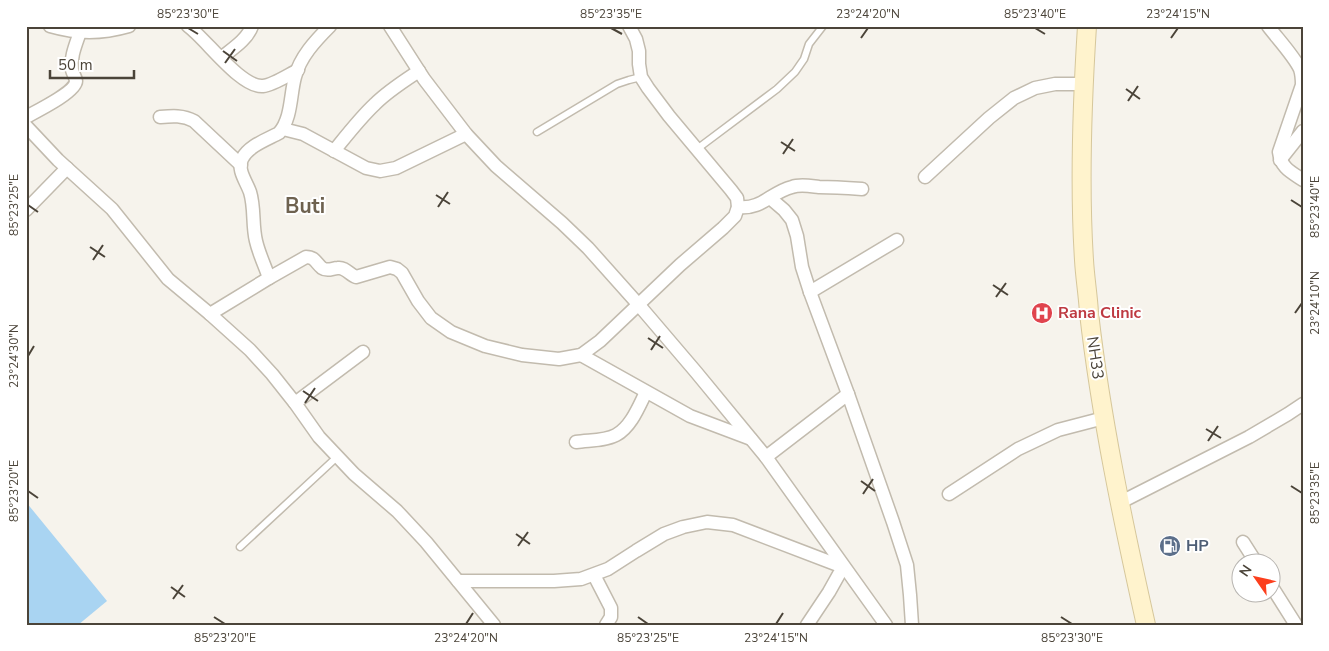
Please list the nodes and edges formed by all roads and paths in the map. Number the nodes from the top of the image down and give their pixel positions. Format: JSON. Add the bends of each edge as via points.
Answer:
{"nodes":[{"id":1,"x":50,"y":26,"type":"edge"},
{"id":2,"x":129,"y":26,"type":"edge"},
{"id":3,"x":188,"y":26,"type":"edge"},
{"id":4,"x":252,"y":26,"type":"edge"},
{"id":5,"x":330,"y":26,"type":"edge"},
{"id":6,"x":390,"y":26,"type":"edge"},
{"id":7,"x":629,"y":26,"type":"edge"},
{"id":8,"x":823,"y":26,"type":"edge"},
{"id":9,"x":1268,"y":26,"type":"edge"},
{"id":10,"x":1085,"y":29,"type":"edge"},
{"id":11,"x":80,"y":32,"type":"junction"},
{"id":12,"x":221,"y":58,"type":"junction"},
{"id":13,"x":298,"y":70,"type":"junction"},
{"id":14,"x":419,"y":70,"type":"junction"},
{"id":15,"x":641,"y":77,"type":"junction"},
{"id":16,"x":1083,"y":84,"type":"junction"},
{"id":17,"x":26,"y":117,"type":"edge"},
{"id":18,"x":160,"y":117,"type":"dead end"},
{"id":19,"x":26,"y":126,"type":"edge"},
{"id":20,"x":283,"y":129,"type":"junction"},
{"id":21,"x":537,"y":132,"type":"dead end"},
{"id":22,"x":1303,"y":132,"type":"edge"},
{"id":23,"x":466,"y":134,"type":"junction"},
{"id":24,"x":697,"y":149,"type":"junction"},
{"id":25,"x":334,"y":152,"type":"junction"},
{"id":26,"x":1280,"y":160,"type":"junction"},
{"id":27,"x":240,"y":165,"type":"junction"},
{"id":28,"x":67,"y":168,"type":"junction"},
{"id":29,"x":925,"y":177,"type":"dead end"},
{"id":30,"x":1303,"y":180,"type":"edge"},
{"id":31,"x":862,"y":189,"type":"dead end"},
{"id":32,"x":770,"y":198,"type":"junction"},
{"id":33,"x":738,"y":208,"type":"junction"},
{"id":34,"x":26,"y":210,"type":"edge"},
{"id":35,"x":897,"y":240,"type":"dead end"},
{"id":36,"x":269,"y":278,"type":"junction"},
{"id":37,"x":810,"y":292,"type":"junction"},
{"id":38,"x":638,"y":304,"type":"junction"},
{"id":39,"x":210,"y":314,"type":"junction"},
{"id":40,"x":363,"y":352,"type":"dead end"},
{"id":41,"x":581,"y":355,"type":"junction"},
{"id":42,"x":646,"y":392,"type":"junction"},
{"id":43,"x":848,"y":394,"type":"junction"},
{"id":44,"x":295,"y":402,"type":"junction"},
{"id":45,"x":1303,"y":404,"type":"edge"},
{"id":46,"x":1104,"y":418,"type":"junction"},
{"id":47,"x":751,"y":439,"type":"junction"},
{"id":48,"x":576,"y":442,"type":"dead end"},
{"id":49,"x":337,"y":457,"type":"junction"},
{"id":50,"x":766,"y":457,"type":"junction"},
{"id":51,"x":949,"y":494,"type":"dead end"},
{"id":52,"x":1119,"y":503,"type":"junction"},
{"id":53,"x":1243,"y":542,"type":"dead end"},
{"id":54,"x":240,"y":547,"type":"dead end"},
{"id":55,"x":1251,"y":554,"type":"edge"},
{"id":56,"x":843,"y":566,"type":"junction"},
{"id":57,"x":594,"y":575,"type":"junction"},
{"id":58,"x":458,"y":581,"type":"junction"},
{"id":59,"x":1282,"y":603,"type":"edge"},
{"id":60,"x":494,"y":625,"type":"edge"},
{"id":61,"x":606,"y":625,"type":"edge"},
{"id":62,"x":807,"y":625,"type":"edge"},
{"id":63,"x":886,"y":625,"type":"edge"},
{"id":64,"x":912,"y":625,"type":"edge"},
{"id":65,"x":1146,"y":625,"type":"edge"},
{"id":66,"x":1296,"y":625,"type":"edge"}],
"edges":[{"from":1,"to":11,"type":"street"},
{"from":2,"to":11,"type":"street","via":[[112,31]]},
{"from":3,"to":12,"type":"street"},
{"from":4,"to":12,"type":"street","via":[[246,38]]},
{"from":5,"to":13,"type":"street","via":[[305,55]]},
{"from":6,"to":14,"type":"street"},
{"from":7,"to":15,"type":"street","via":[[639,50]]},
{"from":8,"to":24,"type":"lane","via":[[809,44],[795,72]]},
{"from":9,"to":26,"type":"street","via":[[1300,68],[1302,76],[1302,85],[1279,152]]},
{"from":10,"to":16,"type":"main road","name":"NH33"},
{"from":11,"to":17,"type":"street","via":[[72,57],[75,85]]},
{"from":12,"to":13,"type":"street","via":[[231,70],[258,86],[270,84]]},
{"from":13,"to":20,"type":"street"},
{"from":14,"to":23,"type":"street"},
{"from":14,"to":25,"type":"street","via":[[375,104]]},
{"from":15,"to":21,"type":"lane","via":[[617,84]]},
{"from":15,"to":24,"type":"street"},
{"from":16,"to":29,"type":"street","via":[[1035,88],[1014,98]]},
{"from":16,"to":46,"type":"main road","name":"NH33","via":[[1084,261]]},
{"from":18,"to":27,"type":"street","via":[[185,117],[194,121]]},
{"from":19,"to":28,"type":"street"},
{"from":20,"to":25,"type":"street","via":[[303,134]]},
{"from":20,"to":27,"type":"street","via":[[251,149]]},
{"from":22,"to":26,"type":"street"},
{"from":23,"to":25,"type":"street","via":[[396,168],[380,171],[366,168]]},
{"from":23,"to":38,"type":"street","via":[[496,166],[588,248]]},
{"from":24,"to":33,"type":"street","via":[[737,198]]},
{"from":26,"to":30,"type":"street"},
{"from":27,"to":36,"type":"street","via":[[253,204],[256,241]]},
{"from":28,"to":34,"type":"street"},
{"from":28,"to":39,"type":"street","via":[[112,210],[168,279]]},
{"from":31,"to":32,"type":"street","via":[[794,186]]},
{"from":32,"to":33,"type":"street","via":[[755,206]]},
{"from":32,"to":37,"type":"street","via":[[792,220]]},
{"from":33,"to":38,"type":"street","via":[[722,228]]},
{"from":35,"to":37,"type":"street"},
{"from":36,"to":39,"type":"street"},
{"from":36,"to":41,"type":"street","via":[[306,257],[314,259],[324,269],[337,267],[356,277],[390,267],[402,273],[431,318],[451,332],[485,346],[522,355],[559,359]]},
{"from":37,"to":43,"type":"street"},
{"from":38,"to":41,"type":"street"},
{"from":38,"to":47,"type":"street"},
{"from":39,"to":44,"type":"street","via":[[250,350]]},
{"from":40,"to":44,"type":"street"},
{"from":41,"to":42,"type":"street"},
{"from":42,"to":47,"type":"street","via":[[690,416]]},
{"from":42,"to":48,"type":"street","via":[[635,414],[617,435]]},
{"from":43,"to":50,"type":"street"},
{"from":43,"to":64,"type":"street","via":[[907,565]]},
{"from":44,"to":49,"type":"street"},
{"from":45,"to":52,"type":"street","via":[[1249,438]]},
{"from":46,"to":51,"type":"street","via":[[1058,430],[1018,449]]},
{"from":46,"to":52,"type":"main road","name":"NH33"},
{"from":47,"to":50,"type":"street"},
{"from":49,"to":54,"type":"lane"},
{"from":49,"to":58,"type":"street","via":[[397,511]]},
{"from":50,"to":56,"type":"street"},
{"from":52,"to":65,"type":"main road","name":"NH33"},
{"from":53,"to":55,"type":"street"},
{"from":56,"to":57,"type":"street","via":[[733,525],[707,522],[664,534]]},
{"from":56,"to":62,"type":"street"},
{"from":56,"to":63,"type":"street"},
{"from":57,"to":58,"type":"street","via":[[581,580]]},
{"from":57,"to":61,"type":"street","via":[[611,608],[611,617]]},
{"from":58,"to":60,"type":"street"},
{"from":59,"to":66,"type":"street"}]}
